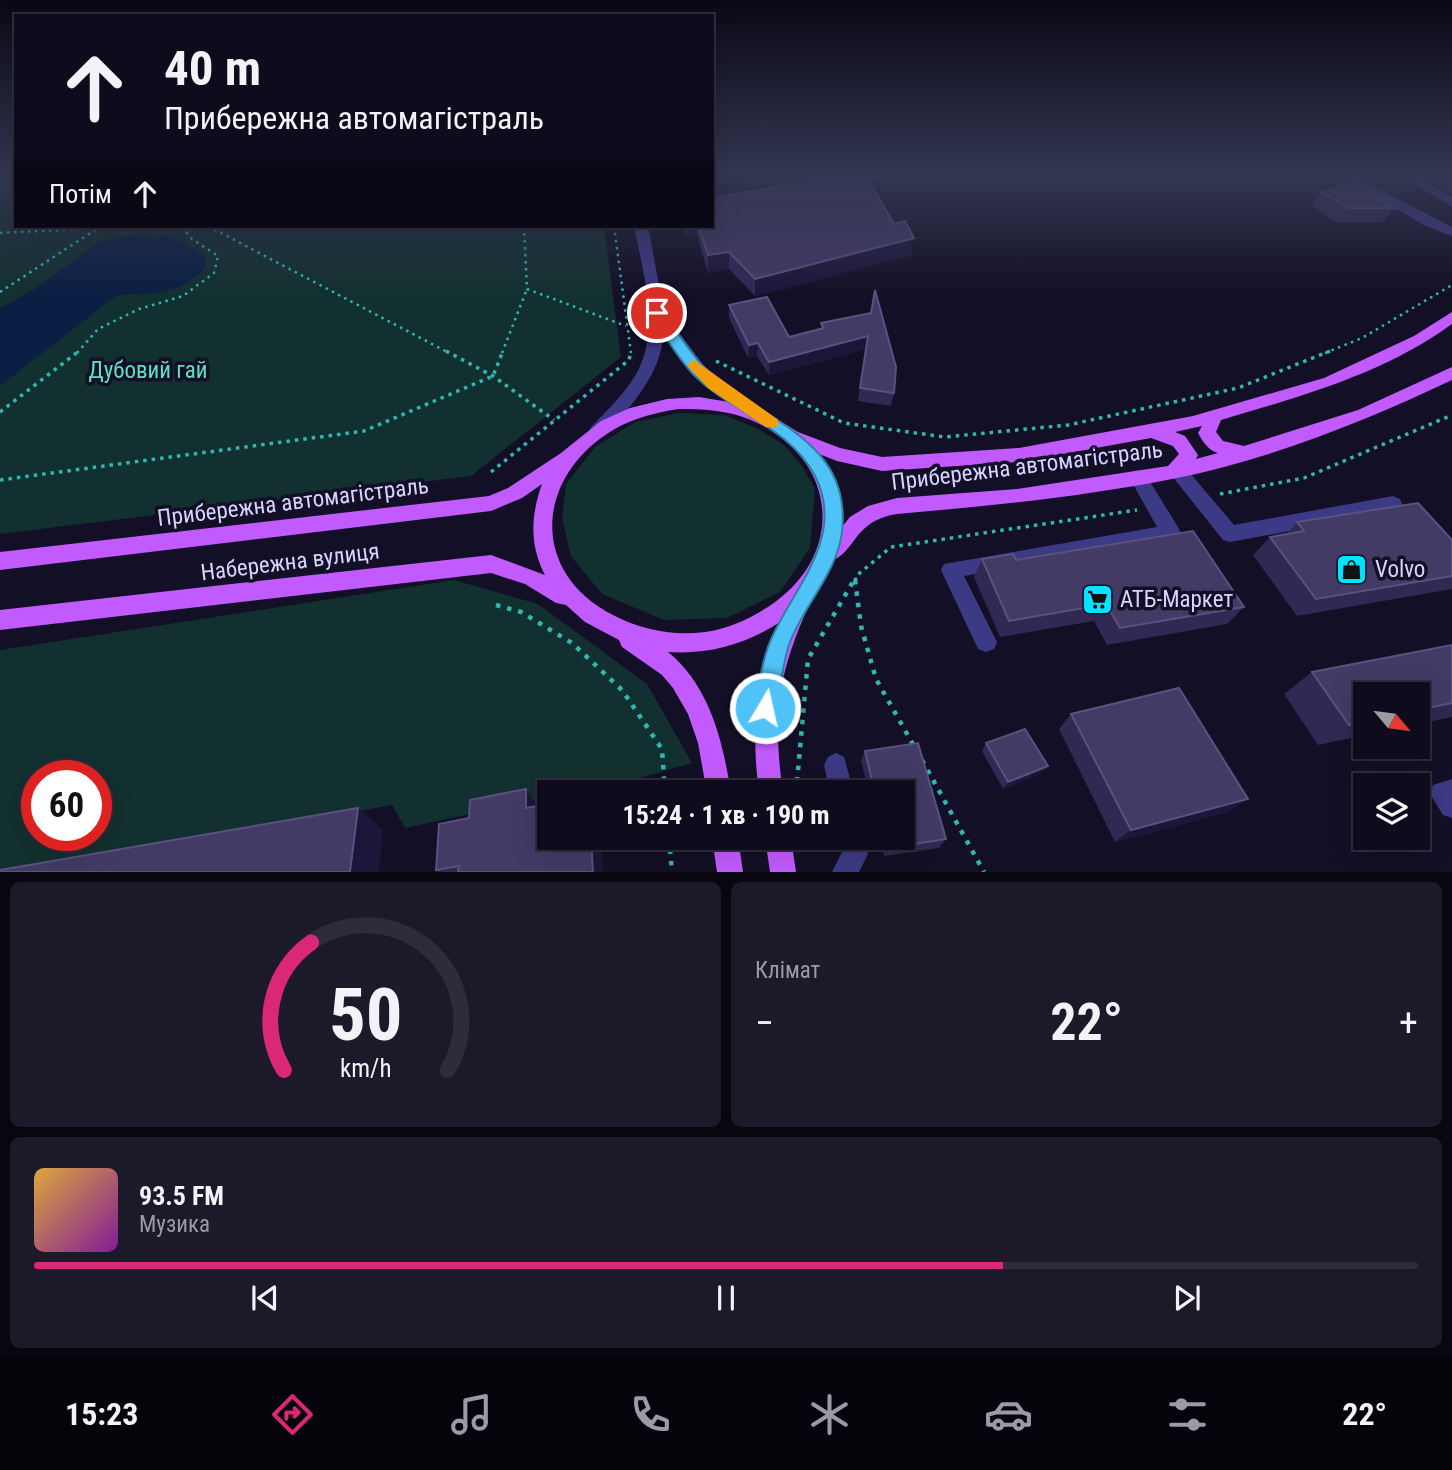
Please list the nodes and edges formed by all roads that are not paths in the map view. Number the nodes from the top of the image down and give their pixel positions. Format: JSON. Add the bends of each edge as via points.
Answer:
{"nodes":[{"id":1,"x":1414,"y":214,"type":"edge"},
{"id":2,"x":641,"y":228,"type":"edge"},
{"id":3,"x":1452,"y":232,"type":"edge"},
{"id":4,"x":657,"y":313,"type":"junction"},
{"id":5,"x":1452,"y":317,"type":"edge"},
{"id":6,"x":1452,"y":373,"type":"edge"},
{"id":7,"x":1215,"y":415,"type":"junction"},
{"id":8,"x":760,"y":417,"type":"junction"},
{"id":9,"x":784,"y":430,"type":"junction"},
{"id":10,"x":598,"y":431,"type":"junction"},
{"id":11,"x":1151,"y":431,"type":"junction"},
{"id":12,"x":575,"y":449,"type":"junction"},
{"id":13,"x":1245,"y":453,"type":"junction"},
{"id":14,"x":1175,"y":472,"type":"junction"},
{"id":15,"x":1138,"y":478,"type":"junction"},
{"id":16,"x":1393,"y":504,"type":"edge"},
{"id":17,"x":0,"y":561,"type":"edge"},
{"id":18,"x":824,"y":563,"type":"junction"},
{"id":19,"x":807,"y":590,"type":"junction"},
{"id":20,"x":576,"y":604,"type":"junction"},
{"id":21,"x":0,"y":620,"type":"edge"},
{"id":22,"x":603,"y":624,"type":"junction"},
{"id":23,"x":986,"y":642,"type":"dead end"},
{"id":24,"x":836,"y":765,"type":"dead end"},
{"id":25,"x":717,"y":780,"type":"edge"},
{"id":26,"x":769,"y":780,"type":"edge"},
{"id":27,"x":839,"y":780,"type":"edge"},
{"id":28,"x":727,"y":850,"type":"edge"},
{"id":29,"x":780,"y":850,"type":"edge"},
{"id":30,"x":854,"y":850,"type":"edge"},
{"id":31,"x":730,"y":872,"type":"edge"},
{"id":32,"x":783,"y":872,"type":"edge"},
{"id":33,"x":845,"y":872,"type":"edge"}],
"edges":[{"from":1,"to":3,"type":"street"},
{"from":2,"to":4,"type":"street"},
{"from":4,"to":8,"type":"street","via":[[698,370]]},
{"from":4,"to":10,"type":"street","via":[[646,370]]},
{"from":5,"to":7,"type":"main road","name":"Прибережна автомагістраль","via":[[1420,340],[1330,382]]},
{"from":6,"to":13,"type":"main road","name":"Прибережна автомагістраль","via":[[1364,414]]},
{"from":7,"to":11,"type":"main road","name":"Прибережна автомагістраль"},
{"from":7,"to":13,"type":"main road","via":[[1206,433],[1217,446]]},
{"from":8,"to":9,"type":"main road","name":"Прибережна автомагістраль"},
{"from":8,"to":10,"type":"main road","name":"Прибережна автомагістраль","via":[[706,403],[678,403],[622,417]]},
{"from":9,"to":11,"type":"main road","name":"Прибережна автомагістраль","via":[[837,454],[882,464],[1019,455]]},
{"from":9,"to":18,"type":"main road","name":"Прибережна автомагістраль","via":[[807,450],[833,502],[833,533]]},
{"from":10,"to":12,"type":"main road","name":"Прибережна автомагістраль"},
{"from":11,"to":14,"type":"main road","via":[[1179,441],[1189,455]]},
{"from":12,"to":17,"type":"main road","name":"Прибережна автомагістраль","via":[[514,493],[491,503]]},
{"from":12,"to":20,"type":"main road","name":"Прибережна автомагістраль","via":[[546,497],[541,524],[544,552],[556,580]]},
{"from":13,"to":14,"type":"main road","name":"Прибережна автомагістраль"},
{"from":14,"to":15,"type":"main road","name":"Прибережна автомагістраль"},
{"from":14,"to":16,"type":"street","via":[[1230,534]]},
{"from":15,"to":18,"type":"main road","name":"Прибережна автомагістраль","via":[[876,511],[844,535]]},
{"from":15,"to":23,"type":"street","via":[[1171,533],[951,570]]},
{"from":18,"to":19,"type":"main road","name":"Прибережна автомагістраль"},
{"from":19,"to":22,"type":"main road","name":"Прибережна автомагістраль","via":[[780,614],[748,631],[712,641],[674,643]]},
{"from":19,"to":26,"type":"main road","via":[[771,668],[764,750]]},
{"from":20,"to":21,"type":"main road","name":"Набережна вулиця","via":[[532,578],[491,564]]},
{"from":20,"to":22,"type":"main road","name":"Прибережна автомагістраль"},
{"from":22,"to":25,"type":"main road","via":[[671,668],[689,692],[714,757]]},
{"from":24,"to":27,"type":"street"},
{"from":28,"to":31,"type":"main road"},
{"from":29,"to":32,"type":"main road"},
{"from":30,"to":33,"type":"street"}]}
